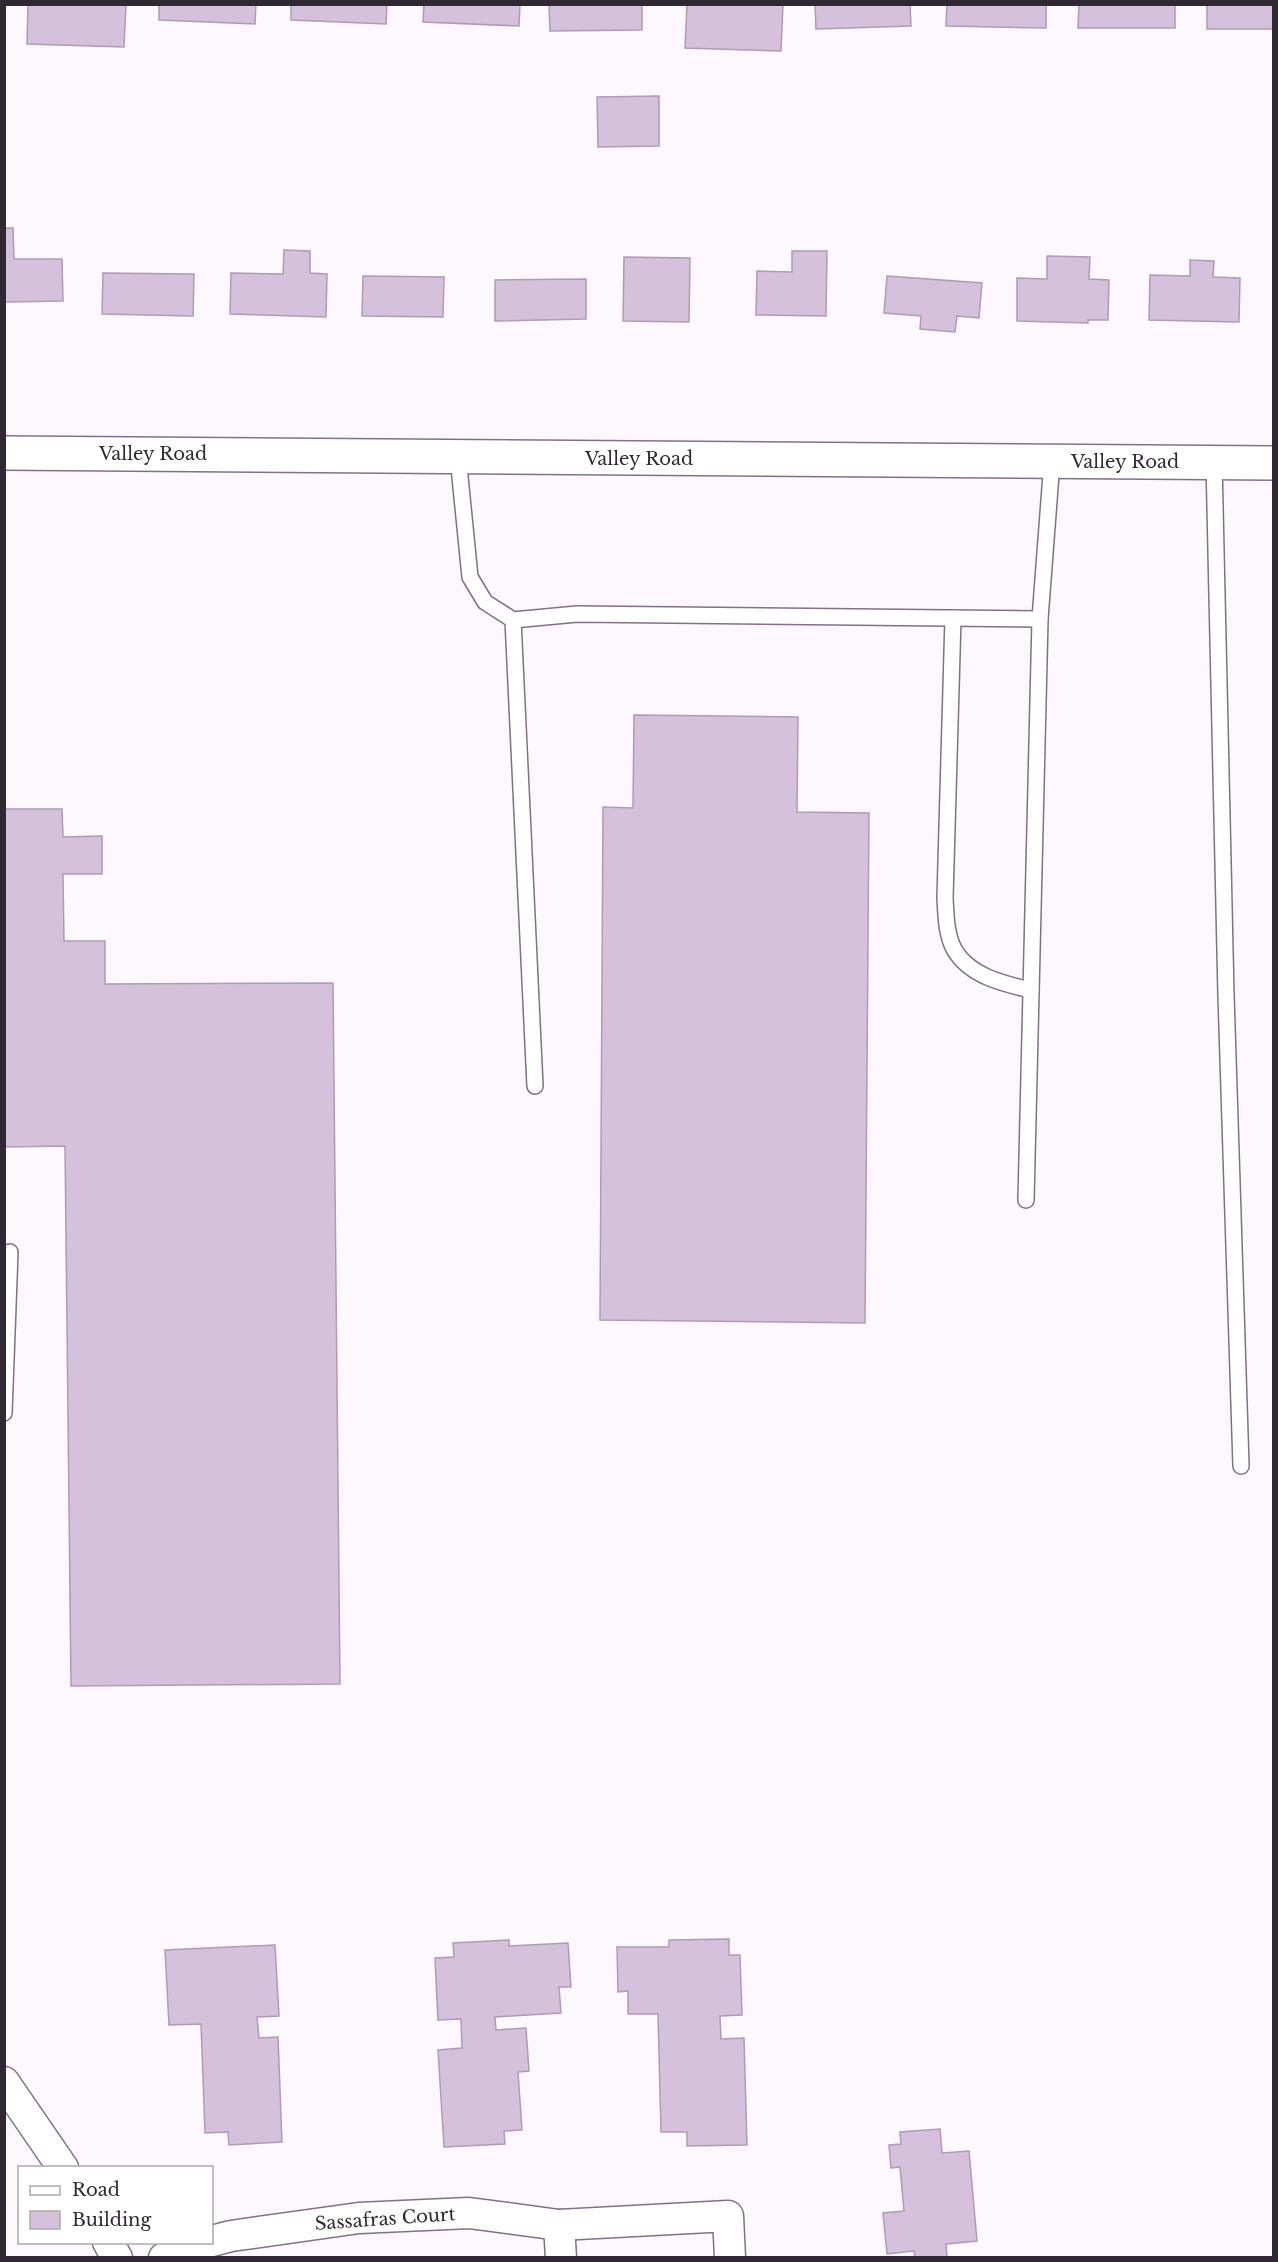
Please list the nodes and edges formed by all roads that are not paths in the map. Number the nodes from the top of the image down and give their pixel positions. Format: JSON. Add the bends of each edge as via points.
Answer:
{"nodes":[{"id":1,"x":4,"y":453,"type":"edge"},
{"id":2,"x":458,"y":457,"type":"junction"},
{"id":3,"x":1052,"y":461,"type":"junction"},
{"id":4,"x":1214,"y":462,"type":"junction"},
{"id":5,"x":1274,"y":463,"type":"edge"},
{"id":6,"x":953,"y":618,"type":"junction"},
{"id":7,"x":513,"y":620,"type":"junction"},
{"id":8,"x":1040,"y":620,"type":"junction"},
{"id":9,"x":1031,"y":990,"type":"junction"},
{"id":10,"x":535,"y":1086,"type":"dead end"},
{"id":11,"x":1026,"y":1200,"type":"dead end"},
{"id":12,"x":10,"y":1252,"type":"dead end"},
{"id":13,"x":4,"y":1413,"type":"edge"},
{"id":14,"x":1241,"y":1466,"type":"dead end"},
{"id":15,"x":4,"y":2082,"type":"edge"},
{"id":16,"x":62,"y":2166,"type":"edge"},
{"id":17,"x":559,"y":2225,"type":"junction"},
{"id":18,"x":213,"y":2241,"type":"edge"},
{"id":19,"x":109,"y":2244,"type":"edge"},
{"id":20,"x":199,"y":2244,"type":"edge"},
{"id":21,"x":117,"y":2258,"type":"edge"},
{"id":22,"x":164,"y":2258,"type":"edge"},
{"id":23,"x":561,"y":2258,"type":"edge"},
{"id":24,"x":730,"y":2258,"type":"edge"}],
"edges":[{"from":1,"to":2,"type":"street","name":"Valley Road"},
{"from":2,"to":3,"type":"street","name":"Valley Road"},
{"from":2,"to":7,"type":"lane","via":[[470,577],[485,602]]},
{"from":3,"to":4,"type":"street","name":"Valley Road"},
{"from":3,"to":8,"type":"lane"},
{"from":4,"to":5,"type":"street","name":"Valley Road"},
{"from":4,"to":14,"type":"lane"},
{"from":6,"to":7,"type":"lane","via":[[577,614]]},
{"from":6,"to":8,"type":"lane"},
{"from":6,"to":9,"type":"lane","via":[[947,926],[954,949],[966,964],[997,983]]},
{"from":7,"to":10,"type":"lane"},
{"from":8,"to":9,"type":"lane"},
{"from":9,"to":11,"type":"lane"},
{"from":12,"to":13,"type":"lane"},
{"from":15,"to":16,"type":"street"},
{"from":17,"to":18,"type":"street","name":"Sassafras Court","via":[[469,2213],[381,2217]]},
{"from":17,"to":23,"type":"street"},
{"from":17,"to":24,"type":"street","name":"Sassafras Court","via":[[728,2216]]},
{"from":19,"to":21,"type":"street"},
{"from":20,"to":22,"type":"street"}]}
